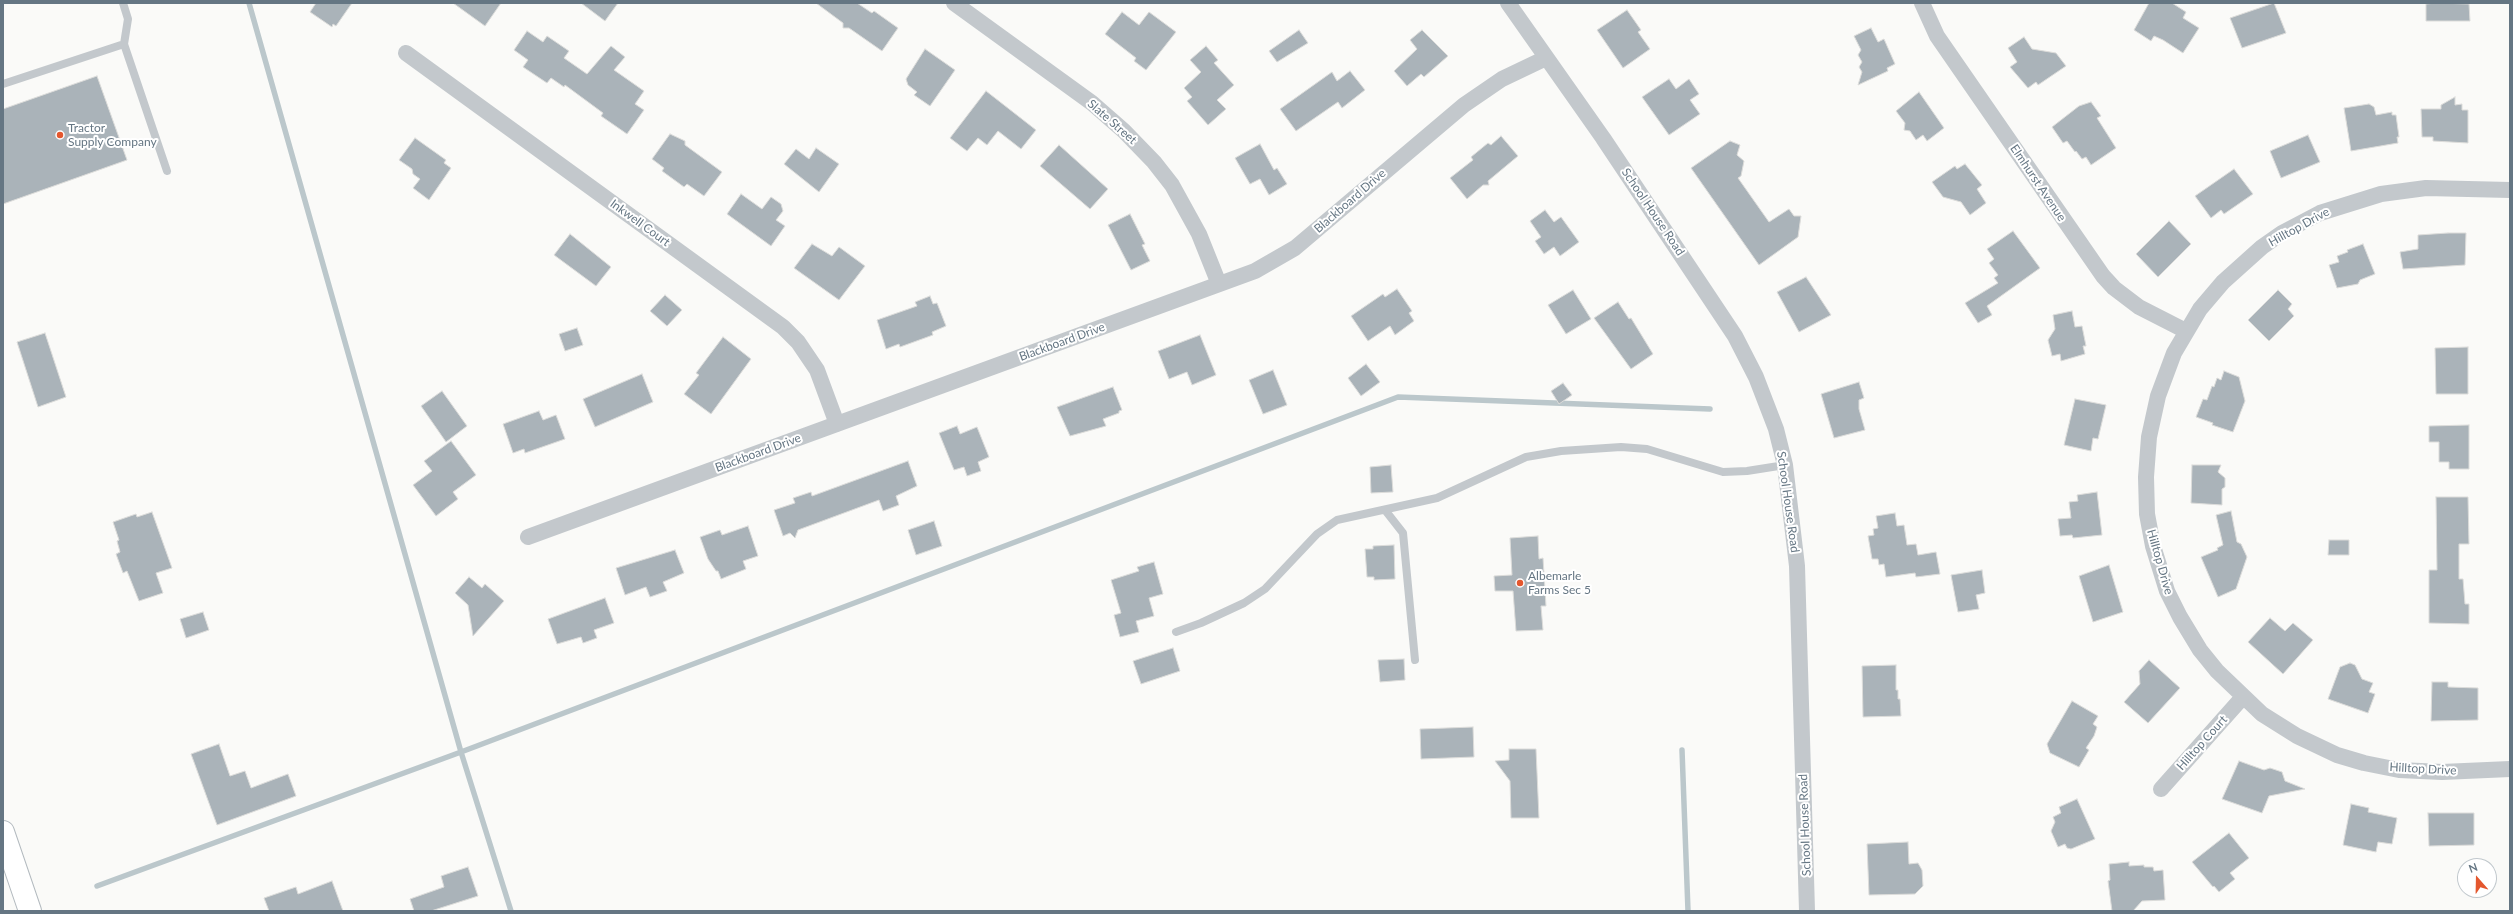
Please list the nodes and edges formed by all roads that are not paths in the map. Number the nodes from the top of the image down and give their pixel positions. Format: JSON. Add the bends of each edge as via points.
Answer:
{"nodes":[{"id":1,"x":122,"y":3,"type":"edge"},
{"id":2,"x":954,"y":3,"type":"edge"},
{"id":3,"x":1508,"y":3,"type":"edge"},
{"id":4,"x":1922,"y":3,"type":"edge"},
{"id":5,"x":124,"y":44,"type":"junction"},
{"id":6,"x":406,"y":53,"type":"dead end"},
{"id":7,"x":1546,"y":58,"type":"junction"},
{"id":8,"x":3,"y":84,"type":"edge"},
{"id":9,"x":167,"y":171,"type":"dead end"},
{"id":10,"x":2510,"y":190,"type":"edge"},
{"id":11,"x":1219,"y":284,"type":"junction"},
{"id":12,"x":2186,"y":331,"type":"junction"},
{"id":13,"x":837,"y":424,"type":"junction"},
{"id":14,"x":1785,"y":465,"type":"junction"},
{"id":15,"x":1385,"y":510,"type":"junction"},
{"id":16,"x":528,"y":537,"type":"dead end"},
{"id":17,"x":1176,"y":632,"type":"dead end"},
{"id":18,"x":1415,"y":660,"type":"dead end"},
{"id":19,"x":2242,"y":698,"type":"junction"},
{"id":20,"x":2510,"y":769,"type":"edge"},
{"id":21,"x":2161,"y":789,"type":"dead end"},
{"id":22,"x":3,"y":832,"type":"edge"},
{"id":23,"x":30,"y":911,"type":"edge"},
{"id":24,"x":1807,"y":911,"type":"edge"}],
"edges":[{"from":1,"to":5,"type":"lane","via":[[128,19]]},
{"from":2,"to":11,"type":"street","name":"Slate Street","via":[[1092,103],[1154,162],[1172,185],[1200,234]]},
{"from":3,"to":7,"type":"street","name":"School House Road"},
{"from":4,"to":12,"type":"street","name":"Elmhurst Avenue","via":[[1937,36],[2104,276],[2114,288],[2139,308]]},
{"from":5,"to":8,"type":"lane"},
{"from":5,"to":9,"type":"lane"},
{"from":6,"to":13,"type":"street","name":"Inkwell Court","via":[[783,327],[798,342],[817,370]]},
{"from":7,"to":11,"type":"street","name":"Blackboard Drive","via":[[1508,76],[1464,105],[1295,248],[1255,271]]},
{"from":7,"to":14,"type":"street","name":"School House Road","via":[[1624,169],[1735,336],[1769,410]]},
{"from":10,"to":12,"type":"street","name":"Hilltop Drive","via":[[2411,190],[2381,194],[2320,213],[2282,233],[2246,260],[2200,309]]},
{"from":11,"to":13,"type":"street","name":"Blackboard Drive"},
{"from":12,"to":19,"type":"street","name":"Hilltop Drive","via":[[2174,353],[2158,396],[2149,437],[2146,477],[2148,514],[2153,546],[2167,591],[2180,617],[2200,650]]},
{"from":13,"to":16,"type":"street","name":"Blackboard Drive"},
{"from":14,"to":15,"type":"lane","via":[[1723,472],[1647,449],[1621,446],[1568,450],[1526,457],[1437,498]]},
{"from":14,"to":24,"type":"street","name":"School House Road","via":[[1797,566]]},
{"from":15,"to":17,"type":"lane","via":[[1337,520],[1317,534],[1265,589],[1244,603],[1201,624]]},
{"from":15,"to":18,"type":"lane","via":[[1403,533]]},
{"from":19,"to":20,"type":"street","name":"Hilltop Drive","via":[[2297,736],[2337,755],[2364,763],[2399,770],[2442,772]]},
{"from":19,"to":21,"type":"street","name":"Hilltop Court"},
{"from":22,"to":23,"type":"main road"}]}
